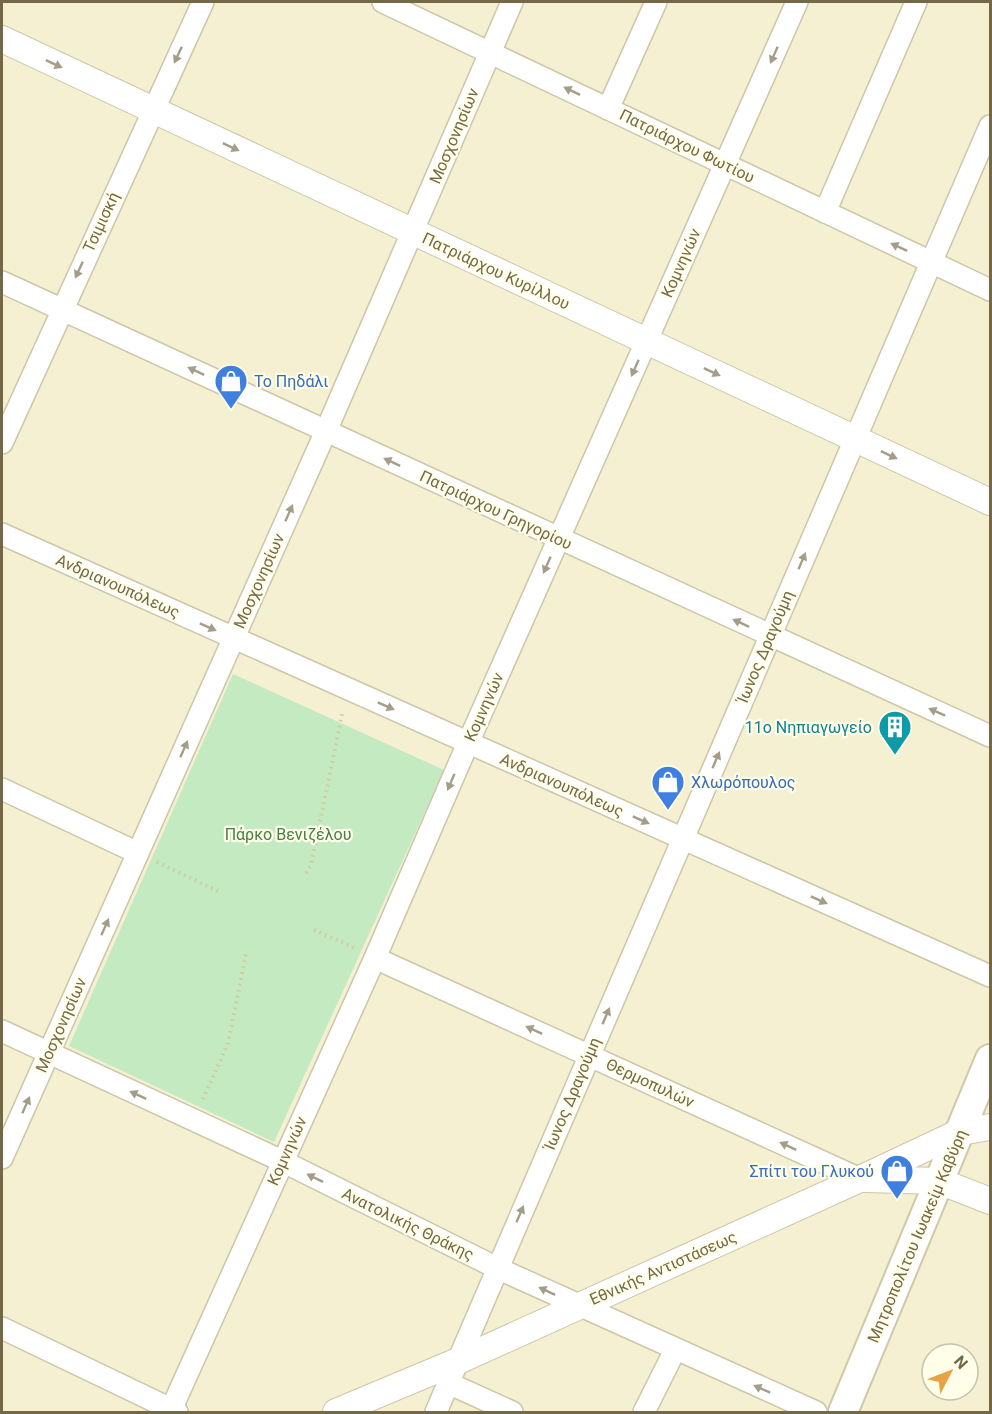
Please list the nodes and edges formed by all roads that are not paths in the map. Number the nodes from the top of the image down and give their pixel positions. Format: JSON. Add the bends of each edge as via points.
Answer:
{"nodes":[{"id":1,"x":202,"y":2,"type":"edge"},
{"id":2,"x":383,"y":2,"type":"edge"},
{"id":3,"x":512,"y":2,"type":"edge"},
{"id":4,"x":656,"y":2,"type":"edge"},
{"id":5,"x":797,"y":2,"type":"edge"},
{"id":6,"x":916,"y":2,"type":"edge"},
{"id":7,"x":2,"y":39,"type":"edge"},
{"id":8,"x":491,"y":52,"type":"junction"},
{"id":9,"x":608,"y":109,"type":"junction"},
{"id":10,"x":152,"y":110,"type":"junction"},
{"id":11,"x":990,"y":126,"type":"edge"},
{"id":12,"x":725,"y":165,"type":"junction"},
{"id":13,"x":825,"y":212,"type":"junction"},
{"id":14,"x":412,"y":232,"type":"junction"},
{"id":15,"x":932,"y":263,"type":"junction"},
{"id":16,"x":2,"y":282,"type":"edge"},
{"id":17,"x":990,"y":290,"type":"edge"},
{"id":18,"x":61,"y":309,"type":"junction"},
{"id":19,"x":646,"y":342,"type":"junction"},
{"id":20,"x":326,"y":431,"type":"junction"},
{"id":21,"x":855,"y":439,"type":"junction"},
{"id":22,"x":2,"y":443,"type":"edge"},
{"id":23,"x":990,"y":502,"type":"edge"},
{"id":24,"x":2,"y":534,"type":"edge"},
{"id":25,"x":559,"y":539,"type":"junction"},
{"id":26,"x":770,"y":636,"type":"junction"},
{"id":27,"x":233,"y":638,"type":"junction"},
{"id":28,"x":990,"y":736,"type":"edge"},
{"id":29,"x":468,"y":743,"type":"junction"},
{"id":30,"x":2,"y":789,"type":"edge"},
{"id":31,"x":682,"y":839,"type":"junction"},
{"id":32,"x":138,"y":854,"type":"junction"},
{"id":33,"x":375,"y":958,"type":"junction"},
{"id":34,"x":990,"y":976,"type":"edge"},
{"id":35,"x":2,"y":1031,"type":"edge"},
{"id":36,"x":49,"y":1053,"type":"junction"},
{"id":37,"x":589,"y":1055,"type":"junction"},
{"id":38,"x":990,"y":1059,"type":"edge"},
{"id":39,"x":990,"y":1127,"type":"edge"},
{"id":40,"x":960,"y":1132,"type":"junction"},
{"id":41,"x":2,"y":1158,"type":"edge"},
{"id":42,"x":282,"y":1161,"type":"junction"},
{"id":43,"x":860,"y":1179,"type":"junction"},
{"id":44,"x":939,"y":1181,"type":"junction"},
{"id":45,"x":990,"y":1201,"type":"edge"},
{"id":46,"x":497,"y":1268,"type":"junction"},
{"id":47,"x":579,"y":1306,"type":"junction"},
{"id":48,"x":2,"y":1328,"type":"edge"},
{"id":49,"x":675,"y":1350,"type":"junction"},
{"id":50,"x":453,"y":1372,"type":"junction"},
{"id":51,"x":172,"y":1412,"type":"edge"},
{"id":52,"x":336,"y":1413,"type":"edge"},
{"id":53,"x":436,"y":1413,"type":"edge"},
{"id":54,"x":512,"y":1413,"type":"edge"},
{"id":55,"x":644,"y":1413,"type":"edge"},
{"id":56,"x":816,"y":1413,"type":"edge"},
{"id":57,"x":843,"y":1413,"type":"edge"}],
"edges":[{"from":1,"to":10,"type":"street","name":"Τσιμισκή","one_way":true},
{"from":2,"to":8,"type":"street","name":"Πατριάρχου Φωτίου"},
{"from":3,"to":8,"type":"street","name":"Μοσχονησίων"},
{"from":4,"to":9,"type":"street"},
{"from":5,"to":12,"type":"street","name":"Κομνηνών","one_way":true},
{"from":6,"to":13,"type":"street"},
{"from":7,"to":10,"type":"street","name":"Πατριάρχου Κυρίλλου","one_way":true},
{"from":9,"to":8,"type":"street","name":"Πατριάρχου Φωτίου","one_way":true},
{"from":8,"to":14,"type":"street","name":"Μοσχονησίων"},
{"from":9,"to":12,"type":"street","name":"Πατριάρχου Φωτίου"},
{"from":10,"to":14,"type":"street","name":"Πατριάρχου Κυρίλλου","one_way":true},
{"from":10,"to":18,"type":"street","name":"Τσιμισκή","one_way":true},
{"from":11,"to":15,"type":"street","name":"Ίωνος Δραγούμη"},
{"from":12,"to":13,"type":"street","name":"Πατριάρχου Φωτίου"},
{"from":12,"to":19,"type":"street","name":"Κομνηνών"},
{"from":15,"to":13,"type":"street","name":"Πατριάρχου Φωτίου","one_way":true},
{"from":14,"to":19,"type":"street","name":"Πατριάρχου Κυρίλλου"},
{"from":14,"to":20,"type":"street","name":"Μοσχονησίων"},
{"from":15,"to":17,"type":"street","name":"Πατριάρχου Φωτίου"},
{"from":15,"to":21,"type":"street","name":"Ίωνος Δραγούμη"},
{"from":16,"to":18,"type":"street","name":"Πατριάρχου Γρηγορίου"},
{"from":20,"to":18,"type":"street","name":"Πατριάρχου Γρηγορίου","one_way":true},
{"from":18,"to":22,"type":"street","name":"Τσιμισκή"},
{"from":19,"to":21,"type":"street","name":"Πατριάρχου Κυρίλλου","one_way":true},
{"from":19,"to":25,"type":"street","name":"Κομνηνών","one_way":true},
{"from":25,"to":20,"type":"street","name":"Πατριάρχου Γρηγορίου","one_way":true},
{"from":27,"to":20,"type":"street","name":"Μοσχονησίων","one_way":true},
{"from":21,"to":23,"type":"street","name":"Πατριάρχου Κυρίλλου","one_way":true},
{"from":26,"to":21,"type":"street","name":"Ίωνος Δραγούμη","one_way":true},
{"from":24,"to":27,"type":"street","name":"Ανδριανουπόλεως","one_way":true},
{"from":26,"to":25,"type":"street","name":"Πατριάρχου Γρηγορίου","one_way":true},
{"from":25,"to":29,"type":"street","name":"Κομνηνών","one_way":true},
{"from":28,"to":26,"type":"street","name":"Πατριάρχου Γρηγορίου","one_way":true},
{"from":31,"to":26,"type":"street","name":"Ίωνος Δραγούμη","one_way":true},
{"from":27,"to":29,"type":"street","name":"Ανδριανουπόλεως","one_way":true},
{"from":32,"to":27,"type":"street","name":"Μοσχονησίων","one_way":true},
{"from":29,"to":31,"type":"street","name":"Ανδριανουπόλεως","one_way":true},
{"from":29,"to":33,"type":"street","name":"Κομνηνών","one_way":true},
{"from":30,"to":32,"type":"street"},
{"from":31,"to":34,"type":"street","name":"Ανδριανουπόλεως","one_way":true},
{"from":37,"to":31,"type":"street","name":"Ίωνος Δραγούμη","one_way":true},
{"from":36,"to":32,"type":"street","name":"Μοσχονησίων","one_way":true},
{"from":37,"to":33,"type":"street","name":"Θερμοπυλών","one_way":true},
{"from":33,"to":42,"type":"street","name":"Κομνηνών"},
{"from":35,"to":36,"type":"street","name":"Ανατολικής Θράκης"},
{"from":41,"to":36,"type":"street","name":"Μοσχονησίων","one_way":true},
{"from":42,"to":36,"type":"street","name":"Ανατολικής Θράκης","one_way":true},
{"from":43,"to":37,"type":"street","name":"Θερμοπυλών","one_way":true},
{"from":46,"to":37,"type":"street","name":"Ίωνος Δραγούμη","one_way":true},
{"from":38,"to":40,"type":"main road","name":"Μητροπολίτου Ιωακείμ Καβύρη"},
{"from":39,"to":40,"type":"street","name":"Εθνικής Αντιστάσεως"},
{"from":40,"to":43,"type":"street","name":"Εθνικής Αντιστάσεως"},
{"from":40,"to":44,"type":"main road","name":"Μητροπολίτου Ιωακείμ Καβύρη"},
{"from":46,"to":42,"type":"street","name":"Ανατολικής Θράκης","one_way":true},
{"from":42,"to":51,"type":"street","name":"Κομνηνών"},
{"from":43,"to":44,"type":"street"},
{"from":43,"to":47,"type":"street","name":"Εθνικής Αντιστάσεως"},
{"from":44,"to":45,"type":"street"},
{"from":44,"to":57,"type":"main road","name":"Μητροπολίτου Ιωακείμ Καβύρη"},
{"from":47,"to":46,"type":"street","name":"Ανατολικής Θράκης","one_way":true},
{"from":46,"to":50,"type":"street","name":"Ίωνος Δραγούμη"},
{"from":47,"to":49,"type":"street","name":"Ανατολικής Θράκης"},
{"from":47,"to":50,"type":"street","name":"Εθνικής Αντιστάσεως"},
{"from":48,"to":51,"type":"street"},
{"from":49,"to":55,"type":"street"},
{"from":56,"to":49,"type":"street","name":"Ανατολικής Θράκης","one_way":true},
{"from":50,"to":52,"type":"street","name":"Εθνικής Αντιστάσεως"},
{"from":50,"to":53,"type":"street"},
{"from":50,"to":54,"type":"street"}]}
